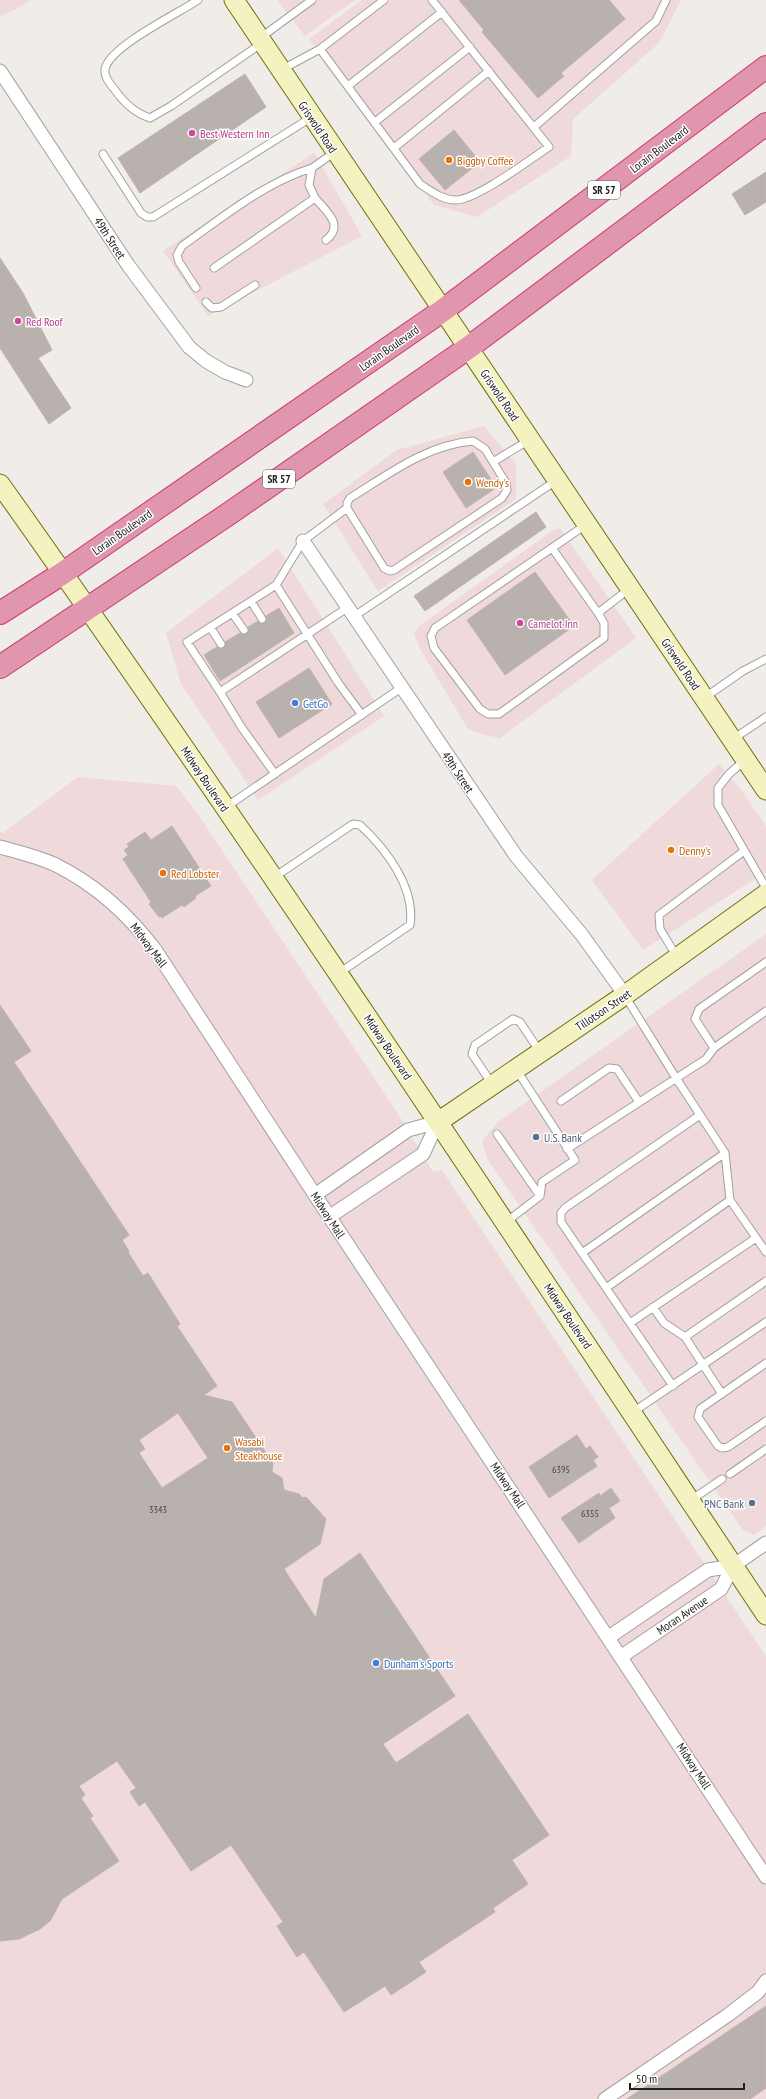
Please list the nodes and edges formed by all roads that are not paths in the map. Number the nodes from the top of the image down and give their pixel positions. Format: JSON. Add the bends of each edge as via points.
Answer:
{"nodes":[{"id":1,"x":198,"y":0,"type":"edge"},
{"id":2,"x":234,"y":0,"type":"edge"},
{"id":3,"x":384,"y":0,"type":"edge"},
{"id":4,"x":432,"y":0,"type":"edge"},
{"id":5,"x":657,"y":0,"type":"edge"},
{"id":6,"x":310,"y":1,"type":"edge"},
{"id":7,"x":665,"y":3,"type":"edge"},
{"id":8,"x":442,"y":12,"type":"junction"},
{"id":9,"x":261,"y":40,"type":"junction"},
{"id":10,"x":470,"y":47,"type":"junction"},
{"id":11,"x":320,"y":49,"type":"junction"},
{"id":12,"x":766,"y":68,"type":"edge"},
{"id":13,"x":281,"y":70,"type":"junction"},
{"id":14,"x":0,"y":71,"type":"edge"},
{"id":15,"x":489,"y":71,"type":"junction"},
{"id":16,"x":348,"y":86,"type":"junction"},
{"id":17,"x":312,"y":117,"type":"junction"},
{"id":18,"x":375,"y":122,"type":"junction"},
{"id":19,"x":766,"y":124,"type":"edge"},
{"id":20,"x":534,"y":127,"type":"junction"},
{"id":21,"x":394,"y":148,"type":"junction"},
{"id":22,"x":335,"y":152,"type":"junction"},
{"id":23,"x":103,"y":154,"type":"dead end"},
{"id":24,"x":312,"y":168,"type":"junction"},
{"id":25,"x":315,"y":198,"type":"junction"},
{"id":26,"x":326,"y":240,"type":"dead end"},
{"id":27,"x":214,"y":268,"type":"dead end"},
{"id":28,"x":255,"y":285,"type":"dead end"},
{"id":29,"x":196,"y":288,"type":"dead end"},
{"id":30,"x":206,"y":302,"type":"dead end"},
{"id":31,"x":442,"y":311,"type":"junction"},
{"id":32,"x":468,"y":348,"type":"junction"},
{"id":33,"x":246,"y":380,"type":"dead end"},
{"id":34,"x":530,"y":440,"type":"junction"},
{"id":35,"x":493,"y":462,"type":"junction"},
{"id":36,"x":557,"y":480,"type":"junction"},
{"id":37,"x":0,"y":484,"type":"edge"},
{"id":38,"x":347,"y":508,"type":"junction"},
{"id":39,"x":587,"y":524,"type":"junction"},
{"id":40,"x":303,"y":541,"type":"junction"},
{"id":41,"x":552,"y":548,"type":"junction"},
{"id":42,"x":63,"y":573,"type":"junction"},
{"id":43,"x":276,"y":585,"type":"junction"},
{"id":44,"x":630,"y":588,"type":"junction"},
{"id":45,"x":251,"y":601,"type":"junction"},
{"id":46,"x":88,"y":608,"type":"junction"},
{"id":47,"x":0,"y":613,"type":"edge"},
{"id":48,"x":232,"y":613,"type":"junction"},
{"id":49,"x":350,"y":613,"type":"junction"},
{"id":50,"x":598,"y":613,"type":"junction"},
{"id":51,"x":262,"y":619,"type":"dead end"},
{"id":52,"x":210,"y":627,"type":"junction"},
{"id":53,"x":244,"y":630,"type":"dead end"},
{"id":54,"x":308,"y":633,"type":"junction"},
{"id":55,"x":221,"y":644,"type":"dead end"},
{"id":56,"x":278,"y":644,"type":"dead end"},
{"id":57,"x":283,"y":650,"type":"junction"},
{"id":58,"x":260,"y":655,"type":"dead end"},
{"id":59,"x":766,"y":659,"type":"edge"},
{"id":60,"x":265,"y":662,"type":"junction"},
{"id":61,"x":0,"y":666,"type":"edge"},
{"id":62,"x":238,"y":670,"type":"dead end"},
{"id":63,"x":242,"y":677,"type":"junction"},
{"id":64,"x":401,"y":688,"type":"junction"},
{"id":65,"x":220,"y":692,"type":"junction"},
{"id":66,"x":704,"y":698,"type":"junction"},
{"id":67,"x":362,"y":715,"type":"junction"},
{"id":68,"x":766,"y":717,"type":"edge"},
{"id":69,"x":732,"y":740,"type":"junction"},
{"id":70,"x":745,"y":760,"type":"junction"},
{"id":71,"x":275,"y":774,"type":"junction"},
{"id":72,"x":766,"y":790,"type":"edge"},
{"id":73,"x":225,"y":808,"type":"junction"},
{"id":74,"x":0,"y":847,"type":"edge"},
{"id":75,"x":744,"y":851,"type":"junction"},
{"id":76,"x":273,"y":878,"type":"junction"},
{"id":77,"x":766,"y":888,"type":"edge"},
{"id":78,"x":766,"y":894,"type":"edge"},
{"id":79,"x":677,"y":958,"type":"junction"},
{"id":80,"x":766,"y":962,"type":"edge"},
{"id":81,"x":339,"y":974,"type":"junction"},
{"id":82,"x":625,"y":995,"type":"junction"},
{"id":83,"x":766,"y":1011,"type":"edge"},
{"id":84,"x":714,"y":1048,"type":"junction"},
{"id":85,"x":540,"y":1052,"type":"junction"},
{"id":86,"x":516,"y":1069,"type":"junction"},
{"id":87,"x":676,"y":1078,"type":"junction"},
{"id":88,"x":492,"y":1085,"type":"junction"},
{"id":89,"x":561,"y":1101,"type":"dead end"},
{"id":90,"x":639,"y":1102,"type":"junction"},
{"id":91,"x":700,"y":1115,"type":"junction"},
{"id":92,"x":438,"y":1122,"type":"junction"},
{"id":93,"x":497,"y":1134,"type":"dead end"},
{"id":94,"x":568,"y":1149,"type":"junction"},
{"id":95,"x":725,"y":1153,"type":"junction"},
{"id":96,"x":315,"y":1195,"type":"junction"},
{"id":97,"x":540,"y":1196,"type":"junction"},
{"id":98,"x":730,"y":1200,"type":"junction"},
{"id":99,"x":329,"y":1217,"type":"junction"},
{"id":100,"x":505,"y":1223,"type":"junction"},
{"id":101,"x":756,"y":1238,"type":"junction"},
{"id":102,"x":766,"y":1252,"type":"edge"},
{"id":103,"x":582,"y":1253,"type":"junction"},
{"id":104,"x":766,"y":1281,"type":"edge"},
{"id":105,"x":606,"y":1288,"type":"junction"},
{"id":106,"x":653,"y":1307,"type":"junction"},
{"id":107,"x":766,"y":1322,"type":"edge"},
{"id":108,"x":630,"y":1323,"type":"junction"},
{"id":109,"x":685,"y":1337,"type":"junction"},
{"id":110,"x":766,"y":1364,"type":"edge"},
{"id":111,"x":703,"y":1365,"type":"junction"},
{"id":112,"x":672,"y":1386,"type":"junction"},
{"id":113,"x":722,"y":1394,"type":"junction"},
{"id":114,"x":633,"y":1413,"type":"junction"},
{"id":115,"x":766,"y":1421,"type":"edge"},
{"id":116,"x":766,"y":1449,"type":"edge"},
{"id":117,"x":730,"y":1474,"type":"dead end"},
{"id":118,"x":722,"y":1480,"type":"dead end"},
{"id":119,"x":690,"y":1501,"type":"junction"},
{"id":120,"x":766,"y":1543,"type":"edge"},
{"id":121,"x":733,"y":1566,"type":"junction"},
{"id":122,"x":766,"y":1615,"type":"edge"},
{"id":123,"x":609,"y":1637,"type":"junction"},
{"id":124,"x":622,"y":1656,"type":"junction"},
{"id":125,"x":766,"y":1877,"type":"edge"},
{"id":126,"x":766,"y":1981,"type":"edge"},
{"id":127,"x":605,"y":2099,"type":"edge"}],
"edges":[{"from":1,"to":9,"type":"lane","via":[[118,51],[105,66],[105,77],[128,106],[139,115],[150,118],[171,106]]},
{"from":2,"to":9,"type":"street","name":"Griswold Road"},
{"from":3,"to":11,"type":"lane"},
{"from":4,"to":8,"type":"lane"},
{"from":5,"to":7,"type":"lane"},
{"from":6,"to":9,"type":"lane"},
{"from":7,"to":20,"type":"lane","via":[[656,21]]},
{"from":8,"to":10,"type":"lane"},
{"from":8,"to":16,"type":"lane"},
{"from":9,"to":13,"type":"street","name":"Griswold Road"},
{"from":10,"to":15,"type":"lane"},
{"from":10,"to":18,"type":"lane"},
{"from":11,"to":13,"type":"lane"},
{"from":11,"to":16,"type":"lane"},
{"from":12,"to":31,"type":"highway","name":"Lorain Boulevard","number":"SR 57"},
{"from":13,"to":17,"type":"street","name":"Griswold Road"},
{"from":14,"to":33,"type":"street","name":"49th Street","via":[[128,265],[189,347],[206,361]]},
{"from":15,"to":20,"type":"lane"},
{"from":15,"to":21,"type":"lane"},
{"from":16,"to":18,"type":"lane"},
{"from":17,"to":22,"type":"street","name":"Griswold Road"},
{"from":17,"to":23,"type":"lane","via":[[147,218],[141,213]]},
{"from":18,"to":21,"type":"lane"},
{"from":19,"to":32,"type":"highway","number":"SR 57"},
{"from":20,"to":21,"type":"lane","via":[[549,147],[474,196],[456,200],[437,196],[420,184]]},
{"from":22,"to":24,"type":"lane"},
{"from":22,"to":31,"type":"street","name":"Griswold Road"},
{"from":24,"to":25,"type":"lane","via":[[309,185]]},
{"from":24,"to":29,"type":"lane","via":[[262,190],[182,246],[178,255],[179,262]]},
{"from":25,"to":26,"type":"lane","via":[[331,217],[335,227],[333,234]]},
{"from":25,"to":27,"type":"lane"},
{"from":28,"to":30,"type":"lane","via":[[221,307],[212,308]]},
{"from":31,"to":32,"type":"street","name":"Griswold Road"},
{"from":31,"to":42,"type":"highway","name":"Lorain Boulevard","number":"SR 57"},
{"from":32,"to":34,"type":"street","name":"Griswold Road"},
{"from":32,"to":46,"type":"highway","number":"SR 57","via":[[286,475]]},
{"from":34,"to":35,"type":"lane"},
{"from":34,"to":36,"type":"street","name":"Griswold Road"},
{"from":35,"to":38,"type":"lane","via":[[485,449],[473,441],[458,442],[434,449],[350,498],[346,503]]},
{"from":35,"to":38,"type":"lane","via":[[506,483],[502,498],[394,570],[384,568]]},
{"from":36,"to":39,"type":"street","name":"Griswold Road"},
{"from":36,"to":49,"type":"lane"},
{"from":37,"to":42,"type":"street","name":"Midway Boulevard"},
{"from":38,"to":40,"type":"lane"},
{"from":39,"to":41,"type":"lane"},
{"from":39,"to":44,"type":"street","name":"Griswold Road"},
{"from":40,"to":43,"type":"lane"},
{"from":40,"to":49,"type":"street","name":"49th Street"},
{"from":41,"to":50,"type":"lane"},
{"from":41,"to":50,"type":"lane","via":[[435,628],[431,636],[434,648],[480,709],[488,714],[499,714],[604,638],[604,623]]},
{"from":42,"to":46,"type":"street","name":"Midway Boulevard"},
{"from":42,"to":47,"type":"highway","name":"Lorain Boulevard","number":"SR 57"},
{"from":43,"to":45,"type":"lane"},
{"from":43,"to":54,"type":"lane"},
{"from":44,"to":50,"type":"lane"},
{"from":44,"to":66,"type":"street","name":"Griswold Road"},
{"from":45,"to":48,"type":"lane"},
{"from":45,"to":51,"type":"lane"},
{"from":46,"to":61,"type":"highway","number":"SR 57"},
{"from":46,"to":73,"type":"street","name":"Midway Boulevard"},
{"from":48,"to":52,"type":"lane"},
{"from":48,"to":53,"type":"lane"},
{"from":49,"to":54,"type":"lane"},
{"from":49,"to":64,"type":"street","name":"49th Street"},
{"from":52,"to":55,"type":"lane"},
{"from":52,"to":65,"type":"lane","via":[[187,642]]},
{"from":54,"to":57,"type":"lane"},
{"from":54,"to":67,"type":"lane","via":[[339,684]]},
{"from":56,"to":57,"type":"lane"},
{"from":57,"to":60,"type":"lane"},
{"from":58,"to":60,"type":"lane"},
{"from":59,"to":66,"type":"lane","via":[[743,671]]},
{"from":60,"to":63,"type":"lane"},
{"from":62,"to":63,"type":"lane"},
{"from":63,"to":65,"type":"lane"},
{"from":64,"to":67,"type":"lane"},
{"from":64,"to":82,"type":"street","name":"49th Street","via":[[516,856],[582,935]]},
{"from":65,"to":71,"type":"lane"},
{"from":66,"to":69,"type":"street","name":"Griswold Road"},
{"from":67,"to":71,"type":"lane"},
{"from":68,"to":69,"type":"lane"},
{"from":69,"to":70,"type":"street","name":"Griswold Road"},
{"from":70,"to":72,"type":"street","name":"Griswold Road"},
{"from":70,"to":75,"type":"lane","via":[[728,774],[718,788],[718,805]]},
{"from":71,"to":73,"type":"lane"},
{"from":73,"to":76,"type":"street","name":"Midway Boulevard"},
{"from":74,"to":96,"type":"street","name":"Midway Mall","via":[[55,865],[74,876],[106,897],[140,929]]},
{"from":75,"to":77,"type":"lane"},
{"from":75,"to":79,"type":"lane","via":[[659,915],[660,929]]},
{"from":76,"to":81,"type":"street","name":"Midway Boulevard"},
{"from":76,"to":81,"type":"lane","via":[[353,824],[360,825],[377,840],[398,873],[407,894],[412,914],[410,925]]},
{"from":78,"to":79,"type":"street","name":"Tillotson Street"},
{"from":79,"to":82,"type":"street","name":"Tillotson Street"},
{"from":80,"to":84,"type":"lane","via":[[699,1009],[695,1019]]},
{"from":81,"to":92,"type":"street","name":"Midway Boulevard"},
{"from":82,"to":85,"type":"street","name":"Tillotson Street"},
{"from":82,"to":87,"type":"lane"},
{"from":83,"to":84,"type":"lane"},
{"from":84,"to":87,"type":"lane","via":[[706,1059]]},
{"from":85,"to":86,"type":"street","name":"Tillotson Street"},
{"from":85,"to":88,"type":"lane","via":[[520,1022],[513,1019],[502,1026],[475,1045],[472,1054]]},
{"from":86,"to":88,"type":"street","name":"Tillotson Street"},
{"from":86,"to":94,"type":"lane"},
{"from":87,"to":90,"type":"lane"},
{"from":87,"to":91,"type":"lane"},
{"from":88,"to":92,"type":"street","name":"Tillotson Street"},
{"from":89,"to":90,"type":"lane","via":[[610,1068],[617,1069]]},
{"from":90,"to":94,"type":"lane"},
{"from":91,"to":95,"type":"lane"},
{"from":91,"to":103,"type":"lane","via":[[565,1208],[561,1213],[561,1222]]},
{"from":92,"to":96,"type":"street","name":"Tillotson Street","via":[[408,1130]]},
{"from":92,"to":99,"type":"street","via":[[423,1154]]},
{"from":92,"to":100,"type":"street","name":"Midway Boulevard"},
{"from":93,"to":97,"type":"lane"},
{"from":94,"to":97,"type":"lane","via":[[575,1160],[542,1182]]},
{"from":95,"to":98,"type":"lane"},
{"from":95,"to":103,"type":"lane"},
{"from":96,"to":99,"type":"street","name":"Midway Mall"},
{"from":97,"to":100,"type":"lane"},
{"from":98,"to":101,"type":"lane"},
{"from":98,"to":105,"type":"lane"},
{"from":99,"to":123,"type":"street","name":"Midway Mall"},
{"from":100,"to":114,"type":"street","name":"Midway Boulevard"},
{"from":101,"to":102,"type":"lane"},
{"from":101,"to":106,"type":"lane"},
{"from":103,"to":105,"type":"lane"},
{"from":104,"to":109,"type":"lane"},
{"from":105,"to":108,"type":"lane"},
{"from":106,"to":108,"type":"lane"},
{"from":106,"to":109,"type":"lane","via":[[664,1324]]},
{"from":107,"to":111,"type":"lane"},
{"from":108,"to":112,"type":"lane"},
{"from":109,"to":111,"type":"lane"},
{"from":110,"to":113,"type":"lane"},
{"from":111,"to":112,"type":"lane"},
{"from":111,"to":113,"type":"lane"},
{"from":112,"to":114,"type":"lane"},
{"from":113,"to":115,"type":"lane","via":[[698,1412],[698,1417],[718,1446],[728,1447]]},
{"from":114,"to":119,"type":"street","name":"Midway Boulevard"},
{"from":116,"to":117,"type":"lane"},
{"from":118,"to":119,"type":"lane"},
{"from":119,"to":121,"type":"street","name":"Midway Boulevard"},
{"from":120,"to":121,"type":"street","name":"Moran Avenue"},
{"from":121,"to":122,"type":"street","name":"Midway Boulevard"},
{"from":121,"to":123,"type":"street","name":"Moran Avenue","via":[[708,1570]]},
{"from":121,"to":124,"type":"street","name":"Moran Avenue","via":[[721,1589]]},
{"from":123,"to":124,"type":"street","name":"Midway Mall"},
{"from":124,"to":125,"type":"street","name":"Midway Mall"},
{"from":126,"to":127,"type":"street","via":[[758,1992],[728,2016]]}]}
